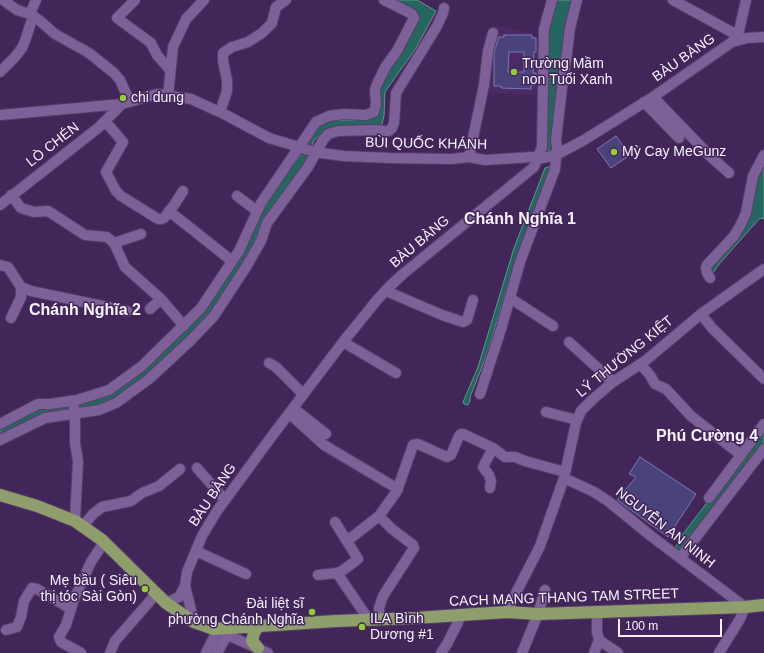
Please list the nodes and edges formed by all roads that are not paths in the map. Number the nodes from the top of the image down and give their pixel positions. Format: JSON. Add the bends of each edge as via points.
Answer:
{"nodes":[{"id":1,"x":3,"y":0,"type":"edge"},
{"id":2,"x":36,"y":0,"type":"edge"},
{"id":3,"x":122,"y":0,"type":"edge"},
{"id":4,"x":135,"y":0,"type":"edge"},
{"id":5,"x":204,"y":0,"type":"edge"},
{"id":6,"x":286,"y":0,"type":"edge"},
{"id":7,"x":384,"y":0,"type":"edge"},
{"id":8,"x":552,"y":0,"type":"edge"},
{"id":9,"x":578,"y":0,"type":"edge"},
{"id":10,"x":673,"y":0,"type":"edge"},
{"id":11,"x":746,"y":0,"type":"edge"},
{"id":12,"x":444,"y":8,"type":"dead end"},
{"id":13,"x":124,"y":11,"type":"junction"},
{"id":14,"x":31,"y":15,"type":"junction"},
{"id":15,"x":493,"y":33,"type":"dead end"},
{"id":16,"x":764,"y":37,"type":"edge"},
{"id":17,"x":735,"y":38,"type":"junction"},
{"id":18,"x":170,"y":70,"type":"junction"},
{"id":19,"x":0,"y":72,"type":"edge"},
{"id":20,"x":168,"y":96,"type":"junction"},
{"id":21,"x":648,"y":100,"type":"junction"},
{"id":22,"x":126,"y":103,"type":"junction"},
{"id":23,"x":220,"y":112,"type":"junction"},
{"id":24,"x":0,"y":115,"type":"edge"},
{"id":25,"x":105,"y":121,"type":"junction"},
{"id":26,"x":678,"y":138,"type":"dead end"},
{"id":27,"x":301,"y":147,"type":"junction"},
{"id":28,"x":315,"y":152,"type":"junction"},
{"id":29,"x":556,"y":155,"type":"junction"},
{"id":30,"x":764,"y":155,"type":"edge"},
{"id":31,"x":469,"y":157,"type":"junction"},
{"id":32,"x":538,"y":159,"type":"junction"},
{"id":33,"x":729,"y":173,"type":"dead end"},
{"id":34,"x":183,"y":192,"type":"dead end"},
{"id":35,"x":12,"y":196,"type":"junction"},
{"id":36,"x":237,"y":196,"type":"dead end"},
{"id":37,"x":0,"y":205,"type":"edge"},
{"id":38,"x":169,"y":211,"type":"junction"},
{"id":39,"x":257,"y":211,"type":"junction"},
{"id":40,"x":141,"y":234,"type":"dead end"},
{"id":41,"x":114,"y":244,"type":"junction"},
{"id":42,"x":232,"y":261,"type":"junction"},
{"id":43,"x":0,"y":265,"type":"edge"},
{"id":44,"x":764,"y":269,"type":"edge"},
{"id":45,"x":710,"y":278,"type":"dead end"},
{"id":46,"x":21,"y":287,"type":"junction"},
{"id":47,"x":386,"y":291,"type":"junction"},
{"id":48,"x":510,"y":298,"type":"junction"},
{"id":49,"x":161,"y":299,"type":"junction"},
{"id":50,"x":473,"y":300,"type":"dead end"},
{"id":51,"x":150,"y":310,"type":"dead end"},
{"id":52,"x":126,"y":311,"type":"dead end"},
{"id":53,"x":701,"y":314,"type":"junction"},
{"id":54,"x":11,"y":318,"type":"dead end"},
{"id":55,"x":184,"y":326,"type":"junction"},
{"id":56,"x":553,"y":326,"type":"dead end"},
{"id":57,"x":343,"y":342,"type":"junction"},
{"id":58,"x":569,"y":342,"type":"dead end"},
{"id":59,"x":269,"y":363,"type":"dead end"},
{"id":60,"x":640,"y":364,"type":"junction"},
{"id":61,"x":396,"y":373,"type":"dead end"},
{"id":62,"x":764,"y":379,"type":"edge"},
{"id":63,"x":613,"y":382,"type":"junction"},
{"id":64,"x":304,"y":394,"type":"junction"},
{"id":65,"x":480,"y":394,"type":"dead end"},
{"id":66,"x":72,"y":401,"type":"junction"},
{"id":67,"x":291,"y":410,"type":"junction"},
{"id":68,"x":546,"y":412,"type":"dead end"},
{"id":69,"x":75,"y":414,"type":"junction"},
{"id":70,"x":577,"y":420,"type":"junction"},
{"id":71,"x":0,"y":424,"type":"edge"},
{"id":72,"x":764,"y":424,"type":"edge"},
{"id":73,"x":326,"y":434,"type":"dead end"},
{"id":74,"x":0,"y":440,"type":"edge"},
{"id":75,"x":493,"y":448,"type":"junction"},
{"id":76,"x":764,"y":449,"type":"edge"},
{"id":77,"x":741,"y":455,"type":"junction"},
{"id":78,"x":197,"y":468,"type":"dead end"},
{"id":79,"x":180,"y":469,"type":"dead end"},
{"id":80,"x":564,"y":475,"type":"junction"},
{"id":81,"x":490,"y":488,"type":"dead end"},
{"id":82,"x":398,"y":489,"type":"junction"},
{"id":83,"x":0,"y":495,"type":"edge"},
{"id":84,"x":709,"y":498,"type":"dead end"},
{"id":85,"x":225,"y":500,"type":"junction"},
{"id":86,"x":379,"y":516,"type":"junction"},
{"id":87,"x":335,"y":522,"type":"dead end"},
{"id":88,"x":79,"y":523,"type":"junction"},
{"id":89,"x":347,"y":541,"type":"junction"},
{"id":90,"x":104,"y":542,"type":"junction"},
{"id":91,"x":196,"y":551,"type":"junction"},
{"id":92,"x":680,"y":558,"type":"junction"},
{"id":93,"x":337,"y":573,"type":"junction"},
{"id":94,"x":246,"y":574,"type":"dead end"},
{"id":95,"x":318,"y":575,"type":"dead end"},
{"id":96,"x":185,"y":586,"type":"junction"},
{"id":97,"x":544,"y":590,"type":"dead end"},
{"id":98,"x":156,"y":594,"type":"junction"},
{"id":99,"x":166,"y":604,"type":"junction"},
{"id":100,"x":764,"y":605,"type":"edge"},
{"id":101,"x":745,"y":607,"type":"junction"},
{"id":102,"x":71,"y":609,"type":"junction"},
{"id":103,"x":508,"y":612,"type":"junction"},
{"id":104,"x":597,"y":612,"type":"junction"},
{"id":105,"x":538,"y":614,"type":"junction"},
{"id":106,"x":461,"y":616,"type":"junction"},
{"id":107,"x":375,"y":620,"type":"junction"},
{"id":108,"x":194,"y":622,"type":"junction"},
{"id":109,"x":258,"y":626,"type":"junction"},
{"id":110,"x":6,"y":630,"type":"dead end"},
{"id":111,"x":216,"y":630,"type":"junction"},
{"id":112,"x":227,"y":635,"type":"junction"},
{"id":113,"x":599,"y":640,"type":"junction"},
{"id":114,"x":263,"y":650,"type":"edge"},
{"id":115,"x":81,"y":653,"type":"edge"},
{"id":116,"x":110,"y":653,"type":"edge"},
{"id":117,"x":206,"y":653,"type":"edge"},
{"id":118,"x":217,"y":653,"type":"edge"},
{"id":119,"x":440,"y":653,"type":"edge"},
{"id":120,"x":522,"y":653,"type":"edge"},
{"id":121,"x":594,"y":653,"type":"edge"},
{"id":122,"x":618,"y":653,"type":"edge"},
{"id":123,"x":719,"y":653,"type":"edge"}],
"edges":[{"from":1,"to":14,"type":"street","via":[[17,10]]},
{"from":2,"to":14,"type":"street"},
{"from":3,"to":13,"type":"street"},
{"from":4,"to":13,"type":"street"},
{"from":5,"to":18,"type":"street","via":[[186,19],[173,47]]},
{"from":6,"to":23,"type":"street","via":[[276,7],[272,23],[262,34],[223,53],[227,91]]},
{"from":7,"to":27,"type":"street","via":[[412,14],[414,18],[377,84],[374,112],[366,116],[344,114],[323,118],[316,122]]},
{"from":8,"to":32,"type":"street","via":[[544,29],[542,147]]},
{"from":9,"to":29,"type":"street","via":[[570,28]]},
{"from":10,"to":17,"type":"street"},
{"from":11,"to":17,"type":"street","name":"BÀU BÀNG"},
{"from":12,"to":28,"type":"street","via":[[433,33],[396,93],[392,128],[389,131],[338,131],[328,134]]},
{"from":13,"to":18,"type":"street","via":[[116,18],[151,43]]},
{"from":14,"to":19,"type":"street","via":[[22,48]]},
{"from":14,"to":22,"type":"street","via":[[55,34],[89,53],[114,73],[120,80]]},
{"from":15,"to":31,"type":"street"},
{"from":16,"to":17,"type":"street"},
{"from":17,"to":21,"type":"street","name":"BÀU BÀNG"},
{"from":18,"to":20,"type":"street"},
{"from":20,"to":22,"type":"street","via":[[157,94]]},
{"from":20,"to":23,"type":"street","via":[[192,99]]},
{"from":21,"to":26,"type":"street"},
{"from":21,"to":29,"type":"street","name":"BÀU BÀNG"},
{"from":21,"to":33,"type":"street"},
{"from":22,"to":24,"type":"street"},
{"from":22,"to":25,"type":"street","name":"LÒ CHÉN"},
{"from":23,"to":27,"type":"street","via":[[269,138]]},
{"from":25,"to":35,"type":"street","name":"LÒ CHÉN"},
{"from":25,"to":38,"type":"street","via":[[123,142],[106,172],[116,191],[158,219],[164,218]]},
{"from":27,"to":28,"type":"street","name":"BÙI QUỐC KHÁNH"},
{"from":27,"to":39,"type":"street"},
{"from":28,"to":31,"type":"street","name":"BÙI QUỐC KHÁNH","via":[[390,158]]},
{"from":28,"to":69,"type":"street","via":[[308,166],[267,223],[261,241],[246,268],[214,316],[149,379],[132,392],[99,410]]},
{"from":29,"to":32,"type":"street","name":"BÀU BÀNG"},
{"from":29,"to":48,"type":"street","via":[[555,169],[520,262]]},
{"from":30,"to":45,"type":"street","via":[[753,176],[746,213],[740,226],[707,265]]},
{"from":31,"to":32,"type":"street","name":"BÙI QUỐC KHÁNH","via":[[485,160],[533,157]]},
{"from":32,"to":47,"type":"street","name":"BÀU BÀNG","via":[[534,167],[403,274]]},
{"from":34,"to":38,"type":"street"},
{"from":35,"to":37,"type":"street","name":"LÒ CHÉN"},
{"from":35,"to":41,"type":"street","via":[[21,208],[34,212],[48,211],[85,235],[107,238]]},
{"from":36,"to":39,"type":"street"},
{"from":38,"to":42,"type":"street"},
{"from":39,"to":42,"type":"street"},
{"from":40,"to":41,"type":"street"},
{"from":41,"to":49,"type":"street","via":[[125,267]]},
{"from":42,"to":55,"type":"street","via":[[201,308]]},
{"from":43,"to":46,"type":"street","via":[[8,267]]},
{"from":44,"to":53,"type":"street","name":"LÝ THƯỜNG KIỆT"},
{"from":46,"to":52,"type":"street"},
{"from":46,"to":54,"type":"street","via":[[21,297]]},
{"from":47,"to":50,"type":"street","via":[[463,322],[467,320]]},
{"from":47,"to":57,"type":"street","name":"BÀU BÀNG"},
{"from":48,"to":56,"type":"street"},
{"from":48,"to":65,"type":"street"},
{"from":49,"to":51,"type":"street"},
{"from":49,"to":55,"type":"street"},
{"from":53,"to":60,"type":"street","name":"LÝ THƯỜNG KIỆT"},
{"from":53,"to":62,"type":"street"},
{"from":55,"to":66,"type":"street","via":[[142,366],[108,390]]},
{"from":57,"to":61,"type":"street"},
{"from":57,"to":64,"type":"street","name":"BÀU BÀNG"},
{"from":58,"to":63,"type":"street"},
{"from":59,"to":64,"type":"street"},
{"from":60,"to":63,"type":"street","name":"LÝ THƯỜNG KIỆT"},
{"from":60,"to":77,"type":"street","via":[[654,384],[666,389],[691,416]]},
{"from":63,"to":70,"type":"street","name":"LÝ THƯỜNG KIỆT","via":[[585,407]]},
{"from":64,"to":67,"type":"street","name":"BÀU BÀNG"},
{"from":66,"to":69,"type":"street"},
{"from":66,"to":71,"type":"street","via":[[38,404]]},
{"from":67,"to":73,"type":"street"},
{"from":67,"to":82,"type":"street","via":[[324,445]]},
{"from":67,"to":85,"type":"street","name":"BÀU BÀNG"},
{"from":68,"to":70,"type":"street"},
{"from":69,"to":74,"type":"street","via":[[45,418]]},
{"from":69,"to":88,"type":"street"},
{"from":70,"to":80,"type":"street","name":"LÝ THƯỜNG KIỆT"},
{"from":72,"to":77,"type":"street"},
{"from":75,"to":80,"type":"street","name":"NGUYỄN AN NINH","via":[[505,457],[515,457]]},
{"from":75,"to":81,"type":"street","via":[[483,467],[489,475]]},
{"from":75,"to":82,"type":"street","name":"NGUYỄN AN NINH","via":[[463,434],[459,436],[447,457],[415,443],[411,447]]},
{"from":76,"to":92,"type":"street"},
{"from":77,"to":84,"type":"street"},
{"from":78,"to":85,"type":"street"},
{"from":79,"to":88,"type":"street","via":[[159,486],[131,501],[102,507]]},
{"from":80,"to":92,"type":"street","name":"NGUYỄN AN NINH","via":[[608,501]]},
{"from":80,"to":103,"type":"street","name":"LÝ THƯỜNG KIỆT","via":[[540,546]]},
{"from":82,"to":86,"type":"street"},
{"from":83,"to":88,"type":"main road","name":"CACH MANG THANG TAM STREET"},
{"from":85,"to":91,"type":"street","name":"BÀU BÀNG","via":[[202,536]]},
{"from":86,"to":89,"type":"street"},
{"from":86,"to":107,"type":"street","via":[[414,546],[383,596]]},
{"from":87,"to":89,"type":"street"},
{"from":88,"to":90,"type":"main road","name":"CACH MANG THANG TAM STREET"},
{"from":89,"to":93,"type":"street","via":[[358,559]]},
{"from":90,"to":98,"type":"main road","name":"CACH MANG THANG TAM STREET"},
{"from":90,"to":102,"type":"street"},
{"from":91,"to":94,"type":"street"},
{"from":91,"to":96,"type":"street","name":"BÀU BÀNG","via":[[187,572]]},
{"from":92,"to":101,"type":"street","name":"NGUYỄN AN NINH"},
{"from":93,"to":95,"type":"street"},
{"from":93,"to":107,"type":"street"},
{"from":96,"to":99,"type":"street","via":[[179,597]]},
{"from":96,"to":108,"type":"street"},
{"from":97,"to":105,"type":"street"},
{"from":98,"to":99,"type":"main road","name":"CACH MANG THANG TAM STREET"},
{"from":98,"to":116,"type":"street","via":[[115,641]]},
{"from":99,"to":108,"type":"main road","name":"CACH MANG THANG TAM STREET"},
{"from":100,"to":101,"type":"main road","name":"CACH MANG THANG TAM STREET"},
{"from":101,"to":104,"type":"main road","name":"CACH MANG THANG TAM STREET"},
{"from":101,"to":123,"type":"street"},
{"from":102,"to":110,"type":"street","via":[[32,588],[24,601],[17,627]]},
{"from":102,"to":115,"type":"street","via":[[59,637],[61,642]]},
{"from":103,"to":105,"type":"main road","name":"CACH MANG THANG TAM STREET"},
{"from":103,"to":106,"type":"main road","name":"CACH MANG THANG TAM STREET"},
{"from":104,"to":105,"type":"main road","name":"CACH MANG THANG TAM STREET"},
{"from":104,"to":113,"type":"street"},
{"from":105,"to":120,"type":"street"},
{"from":106,"to":107,"type":"main road","name":"CACH MANG THANG TAM STREET"},
{"from":106,"to":119,"type":"street"},
{"from":107,"to":109,"type":"main road","name":"CACH MANG THANG TAM STREET"},
{"from":108,"to":111,"type":"main road","name":"CACH MANG THANG TAM STREET"},
{"from":109,"to":111,"type":"main road","name":"CACH MANG THANG TAM STREET"},
{"from":109,"to":114,"type":"main road","via":[[252,641]]},
{"from":111,"to":112,"type":"street"},
{"from":111,"to":117,"type":"street"},
{"from":112,"to":114,"type":"street"},
{"from":112,"to":118,"type":"street"},
{"from":113,"to":121,"type":"street"},
{"from":113,"to":122,"type":"street"}]}
